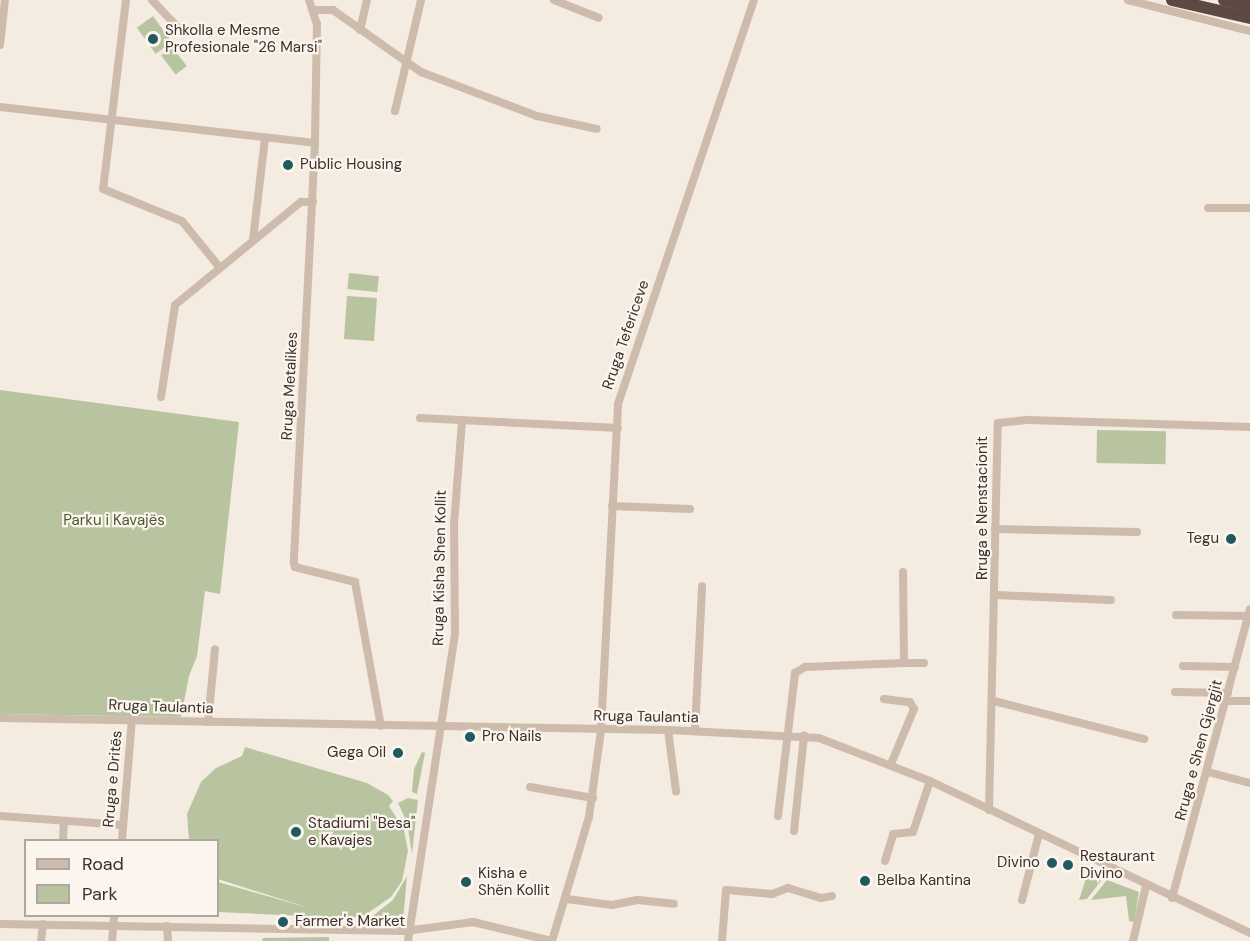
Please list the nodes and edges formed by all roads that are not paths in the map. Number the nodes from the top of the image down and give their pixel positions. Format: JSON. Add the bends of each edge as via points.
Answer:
{"nodes":[{"id":1,"x":5,"y":0,"type":"edge"},
{"id":2,"x":126,"y":0,"type":"edge"},
{"id":3,"x":152,"y":0,"type":"edge"},
{"id":4,"x":309,"y":0,"type":"edge"},
{"id":5,"x":367,"y":0,"type":"edge"},
{"id":6,"x":421,"y":0,"type":"edge"},
{"id":7,"x":554,"y":0,"type":"edge"},
{"id":8,"x":754,"y":0,"type":"edge"},
{"id":9,"x":1128,"y":0,"type":"edge"},
{"id":10,"x":1172,"y":0,"type":"edge"},
{"id":11,"x":1224,"y":0,"type":"edge"},
{"id":12,"x":1250,"y":6,"type":"edge"},
{"id":13,"x":314,"y":10,"type":"junction"},
{"id":14,"x":599,"y":18,"type":"dead end"},
{"id":15,"x":1250,"y":18,"type":"edge"},
{"id":16,"x":360,"y":30,"type":"junction"},
{"id":17,"x":1250,"y":31,"type":"edge"},
{"id":18,"x":182,"y":32,"type":"dead end"},
{"id":19,"x":0,"y":45,"type":"edge"},
{"id":20,"x":404,"y":63,"type":"junction"},
{"id":21,"x":0,"y":107,"type":"edge"},
{"id":22,"x":395,"y":111,"type":"dead end"},
{"id":23,"x":110,"y":121,"type":"junction"},
{"id":24,"x":597,"y":129,"type":"dead end"},
{"id":25,"x":265,"y":138,"type":"junction"},
{"id":26,"x":315,"y":143,"type":"junction"},
{"id":27,"x":313,"y":202,"type":"junction"},
{"id":28,"x":1208,"y":208,"type":"dead end"},
{"id":29,"x":1250,"y":208,"type":"edge"},
{"id":30,"x":254,"y":240,"type":"junction"},
{"id":31,"x":220,"y":268,"type":"junction"},
{"id":32,"x":161,"y":397,"type":"dead end"},
{"id":33,"x":420,"y":418,"type":"dead end"},
{"id":34,"x":462,"y":421,"type":"junction"},
{"id":35,"x":1250,"y":427,"type":"edge"},
{"id":36,"x":618,"y":428,"type":"junction"},
{"id":37,"x":612,"y":506,"type":"junction"},
{"id":38,"x":690,"y":508,"type":"dead end"},
{"id":39,"x":995,"y":529,"type":"junction"},
{"id":40,"x":1137,"y":532,"type":"dead end"},
{"id":41,"x":903,"y":572,"type":"dead end"},
{"id":42,"x":702,"y":586,"type":"dead end"},
{"id":43,"x":996,"y":595,"type":"junction"},
{"id":44,"x":1111,"y":600,"type":"dead end"},
{"id":45,"x":1249,"y":613,"type":"edge"},
{"id":46,"x":1176,"y":615,"type":"dead end"},
{"id":47,"x":215,"y":649,"type":"dead end"},
{"id":48,"x":904,"y":663,"type":"junction"},
{"id":49,"x":924,"y":663,"type":"dead end"},
{"id":50,"x":1183,"y":666,"type":"dead end"},
{"id":51,"x":1234,"y":667,"type":"junction"},
{"id":52,"x":1175,"y":692,"type":"dead end"},
{"id":53,"x":1227,"y":697,"type":"junction"},
{"id":54,"x":884,"y":699,"type":"dead end"},
{"id":55,"x":994,"y":701,"type":"junction"},
{"id":56,"x":1250,"y":701,"type":"edge"},
{"id":57,"x":0,"y":717,"type":"edge"},
{"id":58,"x":132,"y":719,"type":"junction"},
{"id":59,"x":208,"y":722,"type":"junction"},
{"id":60,"x":381,"y":726,"type":"junction"},
{"id":61,"x":438,"y":729,"type":"junction"},
{"id":62,"x":601,"y":730,"type":"junction"},
{"id":63,"x":668,"y":730,"type":"junction"},
{"id":64,"x":695,"y":731,"type":"junction"},
{"id":65,"x":789,"y":735,"type":"junction"},
{"id":66,"x":804,"y":736,"type":"junction"},
{"id":67,"x":1144,"y":739,"type":"dead end"},
{"id":68,"x":891,"y":764,"type":"junction"},
{"id":69,"x":1208,"y":772,"type":"junction"},
{"id":70,"x":930,"y":781,"type":"junction"},
{"id":71,"x":1250,"y":783,"type":"edge"},
{"id":72,"x":530,"y":787,"type":"dead end"},
{"id":73,"x":676,"y":790,"type":"dead end"},
{"id":74,"x":593,"y":798,"type":"junction"},
{"id":75,"x":989,"y":810,"type":"junction"},
{"id":76,"x":0,"y":816,"type":"edge"},
{"id":77,"x":778,"y":816,"type":"dead end"},
{"id":78,"x":64,"y":821,"type":"junction"},
{"id":79,"x":123,"y":825,"type":"junction"},
{"id":80,"x":794,"y":831,"type":"dead end"},
{"id":81,"x":1039,"y":834,"type":"junction"},
{"id":82,"x":63,"y":839,"type":"edge"},
{"id":83,"x":122,"y":839,"type":"edge"},
{"id":84,"x":885,"y":861,"type":"dead end"},
{"id":85,"x":1146,"y":886,"type":"junction"},
{"id":86,"x":832,"y":896,"type":"dead end"},
{"id":87,"x":1172,"y":898,"type":"junction"},
{"id":88,"x":567,"y":899,"type":"junction"},
{"id":89,"x":1022,"y":900,"type":"dead end"},
{"id":90,"x":674,"y":904,"type":"dead end"},
{"id":91,"x":114,"y":917,"type":"edge"},
{"id":92,"x":0,"y":924,"type":"edge"},
{"id":93,"x":43,"y":924,"type":"junction"},
{"id":94,"x":113,"y":926,"type":"junction"},
{"id":95,"x":167,"y":926,"type":"junction"},
{"id":96,"x":410,"y":930,"type":"junction"},
{"id":97,"x":1250,"y":933,"type":"edge"},
{"id":98,"x":41,"y":941,"type":"edge"},
{"id":99,"x":112,"y":941,"type":"edge"},
{"id":100,"x":168,"y":941,"type":"edge"},
{"id":101,"x":408,"y":941,"type":"edge"},
{"id":102,"x":552,"y":941,"type":"edge"},
{"id":103,"x":722,"y":941,"type":"edge"},
{"id":104,"x":1133,"y":941,"type":"edge"}],
"edges":[{"from":1,"to":19,"type":"street"},
{"from":2,"to":23,"type":"street"},
{"from":3,"to":18,"type":"street"},
{"from":4,"to":13,"type":"street","name":"Rruga Metalikes"},
{"from":5,"to":16,"type":"street"},
{"from":6,"to":20,"type":"street"},
{"from":7,"to":14,"type":"street"},
{"from":8,"to":36,"type":"street","name":"Rruga Tefericeve","via":[[621,390]]},
{"from":9,"to":17,"type":"street"},
{"from":10,"to":15,"type":"highway"},
{"from":11,"to":12,"type":"highway"},
{"from":13,"to":16,"type":"street","via":[[333,10]]},
{"from":13,"to":26,"type":"street","name":"Rruga Metalikes"},
{"from":16,"to":20,"type":"street"},
{"from":20,"to":22,"type":"street"},
{"from":20,"to":24,"type":"street","via":[[537,116]]},
{"from":21,"to":23,"type":"street"},
{"from":23,"to":25,"type":"street"},
{"from":23,"to":31,"type":"street","via":[[103,189],[173,215],[191,229]]},
{"from":25,"to":26,"type":"street"},
{"from":25,"to":30,"type":"street"},
{"from":26,"to":27,"type":"street","name":"Rruga Metalikes"},
{"from":27,"to":30,"type":"street","via":[[301,202]]},
{"from":27,"to":60,"type":"street","name":"Rruga Metalikes","via":[[294,562],[295,567],[355,582]]},
{"from":28,"to":29,"type":"street"},
{"from":30,"to":31,"type":"street"},
{"from":31,"to":32,"type":"street","via":[[173,309]]},
{"from":33,"to":34,"type":"street"},
{"from":34,"to":36,"type":"street"},
{"from":34,"to":61,"type":"street","name":"Rruga Kisha Shen Kollit","via":[[454,525],[455,633]]},
{"from":35,"to":39,"type":"street","name":"Rruga e Nenstacionit","via":[[1003,420],[997,427]]},
{"from":36,"to":37,"type":"street","name":"Rruga Tefericeve"},
{"from":37,"to":38,"type":"street"},
{"from":37,"to":62,"type":"street","name":"Rruga Tefericeve"},
{"from":39,"to":40,"type":"street"},
{"from":39,"to":43,"type":"street","name":"Rruga e Nenstacionit"},
{"from":41,"to":48,"type":"street"},
{"from":42,"to":64,"type":"street"},
{"from":43,"to":44,"type":"street"},
{"from":43,"to":55,"type":"street","name":"Rruga e Nenstacionit"},
{"from":45,"to":46,"type":"street"},
{"from":45,"to":51,"type":"street","name":"Rruga e Shen Gjergjit"},
{"from":47,"to":59,"type":"street"},
{"from":48,"to":49,"type":"street"},
{"from":48,"to":65,"type":"street","via":[[797,670]]},
{"from":50,"to":51,"type":"street"},
{"from":51,"to":53,"type":"street","name":"Rruga e Shen Gjergjit"},
{"from":52,"to":53,"type":"street"},
{"from":53,"to":56,"type":"street"},
{"from":53,"to":69,"type":"street","name":"Rruga e Shen Gjergjit"},
{"from":54,"to":68,"type":"street","via":[[910,702],[914,709]]},
{"from":55,"to":67,"type":"street"},
{"from":55,"to":75,"type":"street","name":"Rruga e Nenstacionit"},
{"from":57,"to":58,"type":"street","name":"Rruga Taulantia"},
{"from":58,"to":59,"type":"street","name":"Rruga Taulantia"},
{"from":58,"to":79,"type":"street","name":"Rruga e Dritës"},
{"from":59,"to":60,"type":"street","name":"Rruga Taulantia"},
{"from":60,"to":61,"type":"street","name":"Rruga Taulantia"},
{"from":61,"to":62,"type":"street","name":"Rruga Taulantia"},
{"from":61,"to":96,"type":"street","name":"Rruga Kisha Shen Kollit"},
{"from":62,"to":63,"type":"street","name":"Rruga Taulantia"},
{"from":62,"to":74,"type":"street","name":"Rruga Tefericeve"},
{"from":63,"to":64,"type":"street","name":"Rruga Taulantia"},
{"from":63,"to":73,"type":"street"},
{"from":64,"to":65,"type":"street","name":"Rruga Taulantia"},
{"from":65,"to":66,"type":"street","name":"Rruga Taulantia"},
{"from":65,"to":77,"type":"street"},
{"from":66,"to":68,"type":"street","name":"Rruga Taulantia","via":[[833,742]]},
{"from":66,"to":80,"type":"street"},
{"from":68,"to":70,"type":"street","name":"Rruga Taulantia"},
{"from":69,"to":71,"type":"street"},
{"from":69,"to":87,"type":"street","name":"Rruga e Shen Gjergjit"},
{"from":70,"to":75,"type":"street","name":"Rruga Taulantia"},
{"from":70,"to":84,"type":"street","via":[[913,832],[893,834]]},
{"from":72,"to":74,"type":"street"},
{"from":74,"to":88,"type":"street","name":"Rruga Tefericeve"},
{"from":75,"to":81,"type":"street","name":"Rruga Taulantia"},
{"from":76,"to":78,"type":"street"},
{"from":78,"to":79,"type":"street"},
{"from":78,"to":82,"type":"street"},
{"from":79,"to":83,"type":"street","name":"Rruga e Dritës"},
{"from":81,"to":85,"type":"street","name":"Rruga Taulantia"},
{"from":81,"to":89,"type":"street"},
{"from":85,"to":87,"type":"street","name":"Rruga Taulantia"},
{"from":85,"to":104,"type":"street"},
{"from":86,"to":103,"type":"street","via":[[821,898],[788,888],[772,894],[726,890]]},
{"from":87,"to":97,"type":"street","name":"Rruga Taulantia"},
{"from":88,"to":90,"type":"street","via":[[612,905],[638,900]]},
{"from":88,"to":102,"type":"street","name":"Rruga Tefericeve"},
{"from":91,"to":94,"type":"street"},
{"from":92,"to":93,"type":"street"},
{"from":93,"to":94,"type":"street"},
{"from":93,"to":98,"type":"street"},
{"from":94,"to":95,"type":"street"},
{"from":94,"to":99,"type":"street"},
{"from":95,"to":96,"type":"street"},
{"from":95,"to":100,"type":"street"},
{"from":96,"to":101,"type":"street","name":"Rruga Kisha Shen Kollit"},
{"from":96,"to":102,"type":"street","via":[[473,922]]}]}
